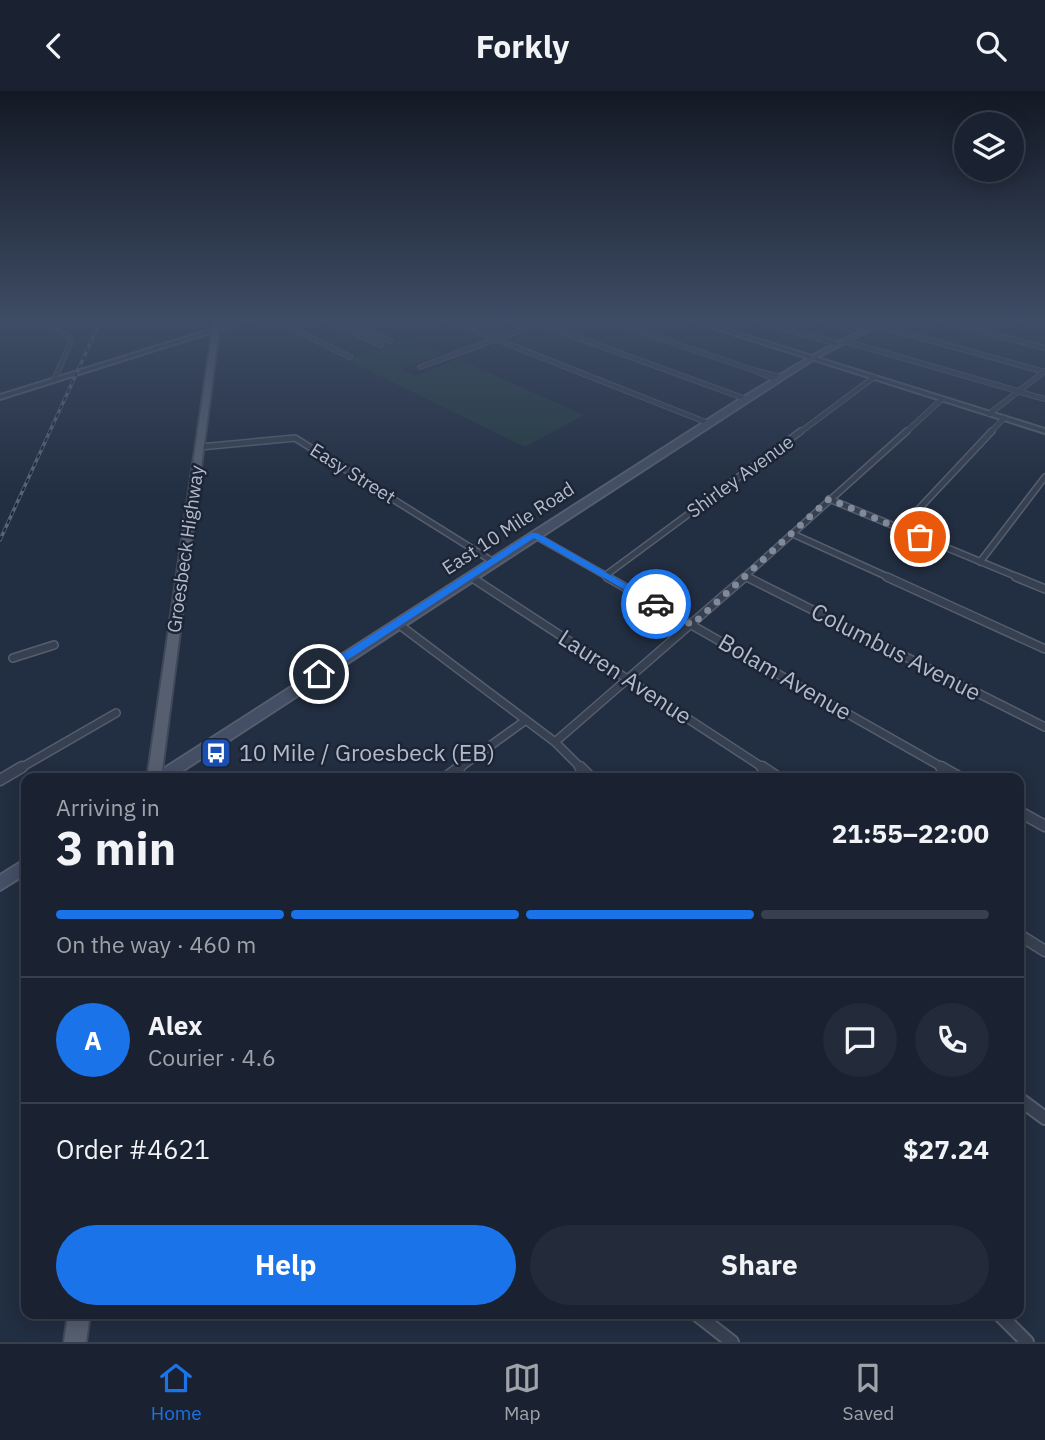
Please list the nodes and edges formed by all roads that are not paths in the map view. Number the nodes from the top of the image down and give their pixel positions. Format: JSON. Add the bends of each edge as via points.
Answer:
{"nodes":[{"id":1,"x":59,"y":378,"type":"edge"},
{"id":2,"x":209,"y":378,"type":"edge"},
{"id":3,"x":595,"y":378,"type":"edge"},
{"id":4,"x":690,"y":378,"type":"edge"},
{"id":5,"x":779,"y":378,"type":"edge"},
{"id":6,"x":872,"y":378,"type":"edge"},
{"id":7,"x":878,"y":378,"type":"edge"},
{"id":8,"x":972,"y":378,"type":"edge"},
{"id":9,"x":1034,"y":378,"type":"edge"},
{"id":10,"x":54,"y":380,"type":"joint"},
{"id":11,"x":1018,"y":391,"type":"junction"},
{"id":12,"x":0,"y":397,"type":"edge"},
{"id":13,"x":746,"y":399,"type":"junction"},
{"id":14,"x":942,"y":399,"type":"junction"},
{"id":15,"x":1045,"y":399,"type":"edge"},
{"id":16,"x":989,"y":414,"type":"junction"},
{"id":17,"x":1004,"y":418,"type":"junction"},
{"id":18,"x":708,"y":423,"type":"junction"},
{"id":19,"x":1045,"y":431,"type":"edge"},
{"id":20,"x":200,"y":447,"type":"junction"},
{"id":21,"x":1045,"y":477,"type":"edge"},
{"id":22,"x":829,"y":499,"type":"junction"},
{"id":23,"x":900,"y":529,"type":"junction"},
{"id":24,"x":793,"y":534,"type":"junction"},
{"id":25,"x":534,"y":535,"type":"junction"},
{"id":26,"x":492,"y":561,"type":"junction"},
{"id":27,"x":980,"y":562,"type":"junction"},
{"id":28,"x":606,"y":575,"type":"junction"},
{"id":29,"x":470,"y":576,"type":"junction"},
{"id":30,"x":746,"y":576,"type":"junction"},
{"id":31,"x":1045,"y":589,"type":"edge"},
{"id":32,"x":397,"y":623,"type":"junction"},
{"id":33,"x":692,"y":625,"type":"junction"},
{"id":34,"x":54,"y":645,"type":"dead end"},
{"id":35,"x":1045,"y":649,"type":"edge"},
{"id":36,"x":13,"y":658,"type":"dead end"},
{"id":37,"x":628,"y":680,"type":"junction"},
{"id":38,"x":116,"y":713,"type":"dead end"},
{"id":39,"x":526,"y":720,"type":"junction"},
{"id":40,"x":1045,"y":727,"type":"edge"},
{"id":41,"x":555,"y":742,"type":"junction"},
{"id":42,"x":158,"y":773,"type":"edge"},
{"id":43,"x":166,"y":773,"type":"edge"},
{"id":44,"x":451,"y":773,"type":"edge"},
{"id":45,"x":586,"y":773,"type":"edge"},
{"id":46,"x":771,"y":773,"type":"edge"},
{"id":47,"x":951,"y":773,"type":"edge"},
{"id":48,"x":0,"y":780,"type":"edge"},
{"id":49,"x":1024,"y":814,"type":"edge"},
{"id":50,"x":1045,"y":826,"type":"edge"},
{"id":51,"x":21,"y":869,"type":"edge"},
{"id":52,"x":0,"y":883,"type":"edge"},
{"id":53,"x":1024,"y":938,"type":"edge"},
{"id":54,"x":1045,"y":951,"type":"edge"},
{"id":55,"x":1024,"y":1102,"type":"edge"},
{"id":56,"x":1045,"y":1118,"type":"edge"},
{"id":57,"x":78,"y":1319,"type":"edge"},
{"id":58,"x":702,"y":1319,"type":"edge"},
{"id":59,"x":1004,"y":1319,"type":"edge"},
{"id":60,"x":75,"y":1342,"type":"edge"},
{"id":61,"x":732,"y":1342,"type":"edge"},
{"id":62,"x":1027,"y":1342,"type":"edge"}],
"edges":[{"from":1,"to":10,"type":"street"},
{"from":2,"to":20,"type":"main road","name":"Groesbeck Highway"},
{"from":3,"to":18,"type":"street"},
{"from":4,"to":13,"type":"street"},
{"from":5,"to":13,"type":"main road","name":"East 10 Mile Road"},
{"from":6,"to":28,"type":"street","name":"Shirley Avenue"},
{"from":7,"to":14,"type":"street"},
{"from":8,"to":11,"type":"street"},
{"from":9,"to":11,"type":"street"},
{"from":10,"to":12,"type":"street"},
{"from":11,"to":15,"type":"street"},
{"from":11,"to":16,"type":"street"},
{"from":13,"to":18,"type":"main road","name":"East 10 Mile Road"},
{"from":14,"to":16,"type":"street"},
{"from":14,"to":22,"type":"street"},
{"from":16,"to":17,"type":"street"},
{"from":17,"to":19,"type":"street"},
{"from":17,"to":23,"type":"street"},
{"from":18,"to":25,"type":"main road","name":"East 10 Mile Road"},
{"from":20,"to":26,"type":"street","name":"Easy Street","via":[[295,438]]},
{"from":20,"to":42,"type":"main road","name":"Groesbeck Highway"},
{"from":21,"to":27,"type":"street"},
{"from":22,"to":23,"type":"street"},
{"from":22,"to":24,"type":"street"},
{"from":23,"to":27,"type":"street"},
{"from":24,"to":30,"type":"street"},
{"from":24,"to":35,"type":"street"},
{"from":25,"to":26,"type":"main road","name":"East 10 Mile Road"},
{"from":25,"to":28,"type":"street","name":"Bolam Avenue"},
{"from":26,"to":29,"type":"main road","name":"East 10 Mile Road"},
{"from":27,"to":31,"type":"street"},
{"from":28,"to":33,"type":"street","name":"Bolam Avenue"},
{"from":29,"to":32,"type":"main road","name":"East 10 Mile Road"},
{"from":29,"to":37,"type":"street","name":"Lauren Avenue"},
{"from":30,"to":33,"type":"street"},
{"from":30,"to":40,"type":"street","name":"Columbus Avenue"},
{"from":32,"to":39,"type":"street"},
{"from":32,"to":43,"type":"main road","name":"East 10 Mile Road"},
{"from":33,"to":37,"type":"street"},
{"from":33,"to":47,"type":"street","name":"Bolam Avenue"},
{"from":34,"to":36,"type":"street"},
{"from":37,"to":41,"type":"street"},
{"from":37,"to":46,"type":"street","name":"Lauren Avenue"},
{"from":38,"to":48,"type":"street"},
{"from":39,"to":41,"type":"street"},
{"from":39,"to":44,"type":"street"},
{"from":41,"to":45,"type":"street"},
{"from":49,"to":50,"type":"street"},
{"from":51,"to":52,"type":"main road"},
{"from":53,"to":54,"type":"street"},
{"from":55,"to":56,"type":"street"},
{"from":57,"to":60,"type":"main road"},
{"from":58,"to":61,"type":"street"},
{"from":59,"to":62,"type":"street"}]}
